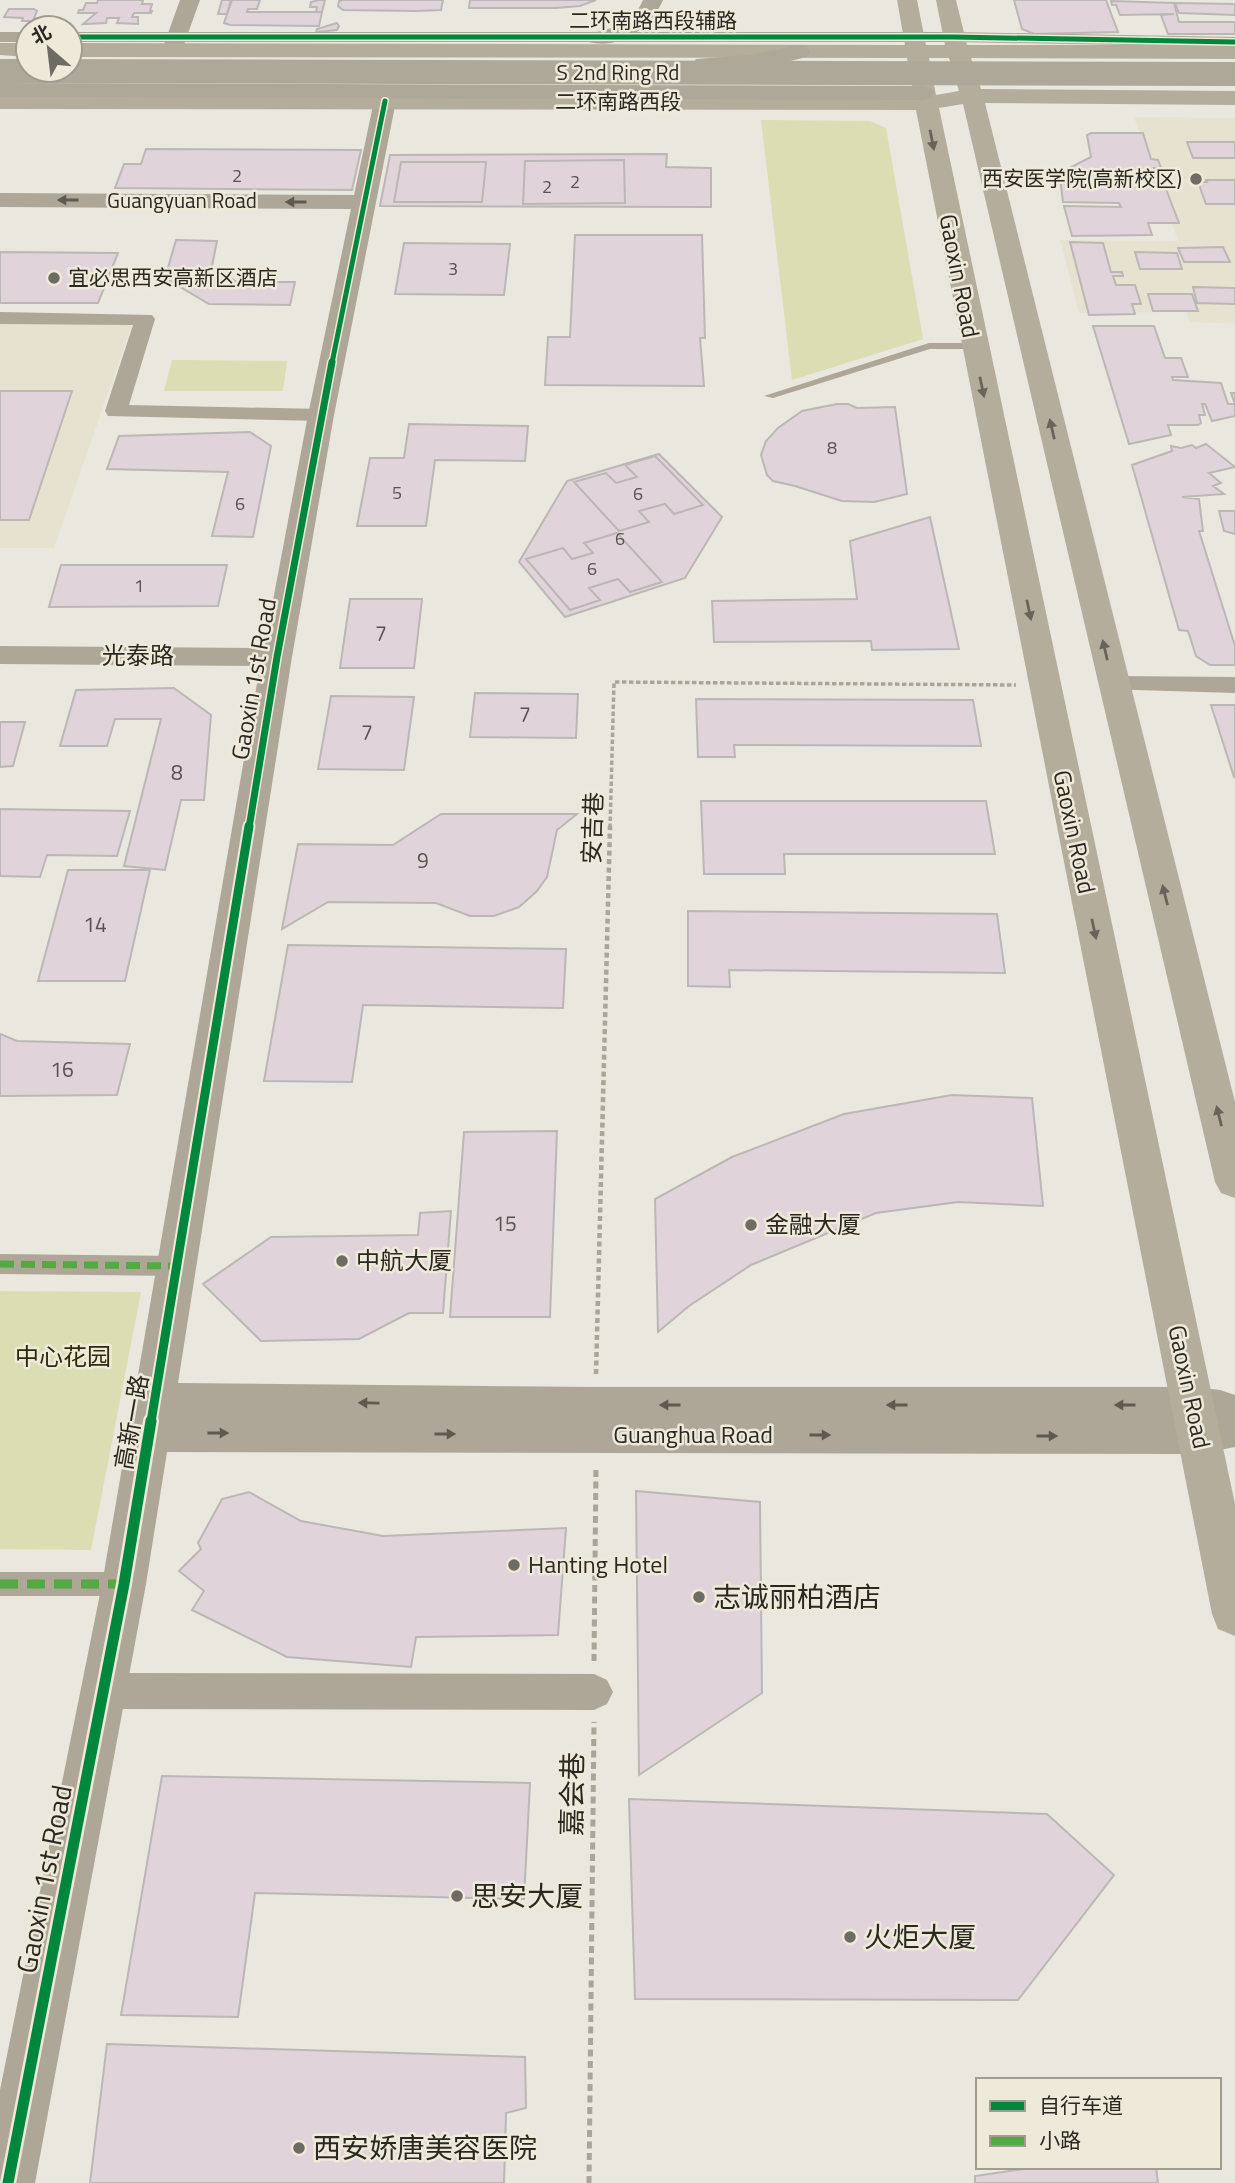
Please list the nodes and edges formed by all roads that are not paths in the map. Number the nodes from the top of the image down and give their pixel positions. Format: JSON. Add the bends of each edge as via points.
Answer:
{"nodes":[{"id":1,"x":190,"y":0,"type":"edge"},
{"id":2,"x":653,"y":0,"type":"edge"},
{"id":3,"x":907,"y":0,"type":"edge"},
{"id":4,"x":946,"y":0,"type":"edge"},
{"id":5,"x":84,"y":38,"type":"edge"},
{"id":6,"x":596,"y":38,"type":"junction"},
{"id":7,"x":1235,"y":42,"type":"edge"},
{"id":8,"x":955,"y":43,"type":"junction"},
{"id":9,"x":175,"y":44,"type":"junction"},
{"id":10,"x":915,"y":44,"type":"junction"},
{"id":11,"x":84,"y":49,"type":"edge"},
{"id":12,"x":799,"y":52,"type":"junction"},
{"id":13,"x":1235,"y":52,"type":"edge"},
{"id":14,"x":84,"y":62,"type":"edge"},
{"id":15,"x":0,"y":71,"type":"edge"},
{"id":16,"x":1235,"y":74,"type":"edge"},
{"id":17,"x":0,"y":81,"type":"edge"},
{"id":18,"x":1235,"y":84,"type":"edge"},
{"id":19,"x":0,"y":90,"type":"edge"},
{"id":20,"x":972,"y":96,"type":"junction"},
{"id":21,"x":924,"y":98,"type":"junction"},
{"id":22,"x":1235,"y":98,"type":"edge"},
{"id":23,"x":0,"y":102,"type":"edge"},
{"id":24,"x":385,"y":102,"type":"junction"},
{"id":25,"x":0,"y":200,"type":"edge"},
{"id":26,"x":364,"y":202,"type":"junction"},
{"id":27,"x":0,"y":318,"type":"edge"},
{"id":28,"x":974,"y":346,"type":"junction"},
{"id":29,"x":769,"y":396,"type":"dead end"},
{"id":30,"x":321,"y":415,"type":"junction"},
{"id":31,"x":0,"y":655,"type":"edge"},
{"id":32,"x":277,"y":657,"type":"junction"},
{"id":33,"x":1113,"y":684,"type":"junction"},
{"id":34,"x":1235,"y":685,"type":"edge"},
{"id":35,"x":1235,"y":1182,"type":"edge"},
{"id":36,"x":0,"y":1264,"type":"edge"},
{"id":37,"x":178,"y":1266,"type":"junction"},
{"id":38,"x":1235,"y":1410,"type":"edge"},
{"id":39,"x":153,"y":1417,"type":"junction"},
{"id":40,"x":1209,"y":1423,"type":"edge"},
{"id":41,"x":0,"y":1584,"type":"edge"},
{"id":42,"x":124,"y":1584,"type":"junction"},
{"id":43,"x":1235,"y":1614,"type":"edge"},
{"id":44,"x":104,"y":1691,"type":"junction"},
{"id":45,"x":594,"y":1692,"type":"road end"},
{"id":46,"x":8,"y":2183,"type":"edge"}],
"edges":[{"from":1,"to":9,"type":"street"},
{"from":2,"to":6,"type":"street","via":[[631,30]]},
{"from":3,"to":10,"type":"main road","name":"Gaoxin Road"},
{"from":4,"to":8,"type":"main road"},
{"from":5,"to":9,"type":"street","name":"二环南路西段辅路"},
{"from":6,"to":9,"type":"street","name":"二环南路西段辅路"},
{"from":6,"to":10,"type":"street","name":"二环南路西段辅路"},
{"from":7,"to":8,"type":"street"},
{"from":8,"to":10,"type":"main road"},
{"from":8,"to":13,"type":"main road"},
{"from":8,"to":20,"type":"main road"},
{"from":9,"to":11,"type":"main road"},
{"from":9,"to":12,"type":"main road"},
{"from":10,"to":12,"type":"main road"},
{"from":10,"to":21,"type":"main road","name":"Gaoxin Road"},
{"from":12,"to":14,"type":"highway","via":[[750,62],[694,64]]},
{"from":15,"to":16,"type":"highway","name":"S 2nd Ring Rd","bridge":true},
{"from":17,"to":18,"type":"highway","name":"S 2nd Ring Rd"},
{"from":19,"to":21,"type":"highway"},
{"from":20,"to":21,"type":"main road","name":"二环南路西段"},
{"from":20,"to":22,"type":"main road","name":"二环南路西段"},
{"from":33,"to":20,"type":"main road","one_way":true},
{"from":21,"to":24,"type":"main road","name":"二环南路西段"},
{"from":21,"to":28,"type":"main road","name":"Gaoxin Road","one_way":true},
{"from":23,"to":24,"type":"main road","name":"二环南路西段"},
{"from":24,"to":26,"type":"street","name":"Gaoxin 1st Road"},
{"from":26,"to":25,"type":"street","name":"Guangyuan Road","one_way":true},
{"from":26,"to":30,"type":"street","name":"Gaoxin 1st Road"},
{"from":27,"to":30,"type":"street","via":[[145,319],[116,411]]},
{"from":28,"to":29,"type":"lane","via":[[929,346]]},
{"from":28,"to":40,"type":"main road","name":"Gaoxin Road","one_way":true},
{"from":30,"to":32,"type":"street","name":"Gaoxin 1st Road"},
{"from":31,"to":32,"type":"street","name":"光泰路"},
{"from":32,"to":37,"type":"street","name":"Gaoxin 1st Road"},
{"from":33,"to":34,"type":"street"},
{"from":35,"to":33,"type":"main road","one_way":true},
{"from":36,"to":37,"type":"street"},
{"from":37,"to":39,"type":"street","name":"高新一路"},
{"from":38,"to":40,"type":"street","name":"Guanghua Road"},
{"from":39,"to":40,"type":"street","name":"Guanghua Road"},
{"from":39,"to":42,"type":"street","name":"高新一路"},
{"from":40,"to":43,"type":"main road","name":"Gaoxin Road"},
{"from":41,"to":42,"type":"street"},
{"from":42,"to":44,"type":"street","name":"Gaoxin 1st Road"},
{"from":44,"to":45,"type":"street"},
{"from":44,"to":46,"type":"street","name":"Gaoxin 1st Road"}]}
